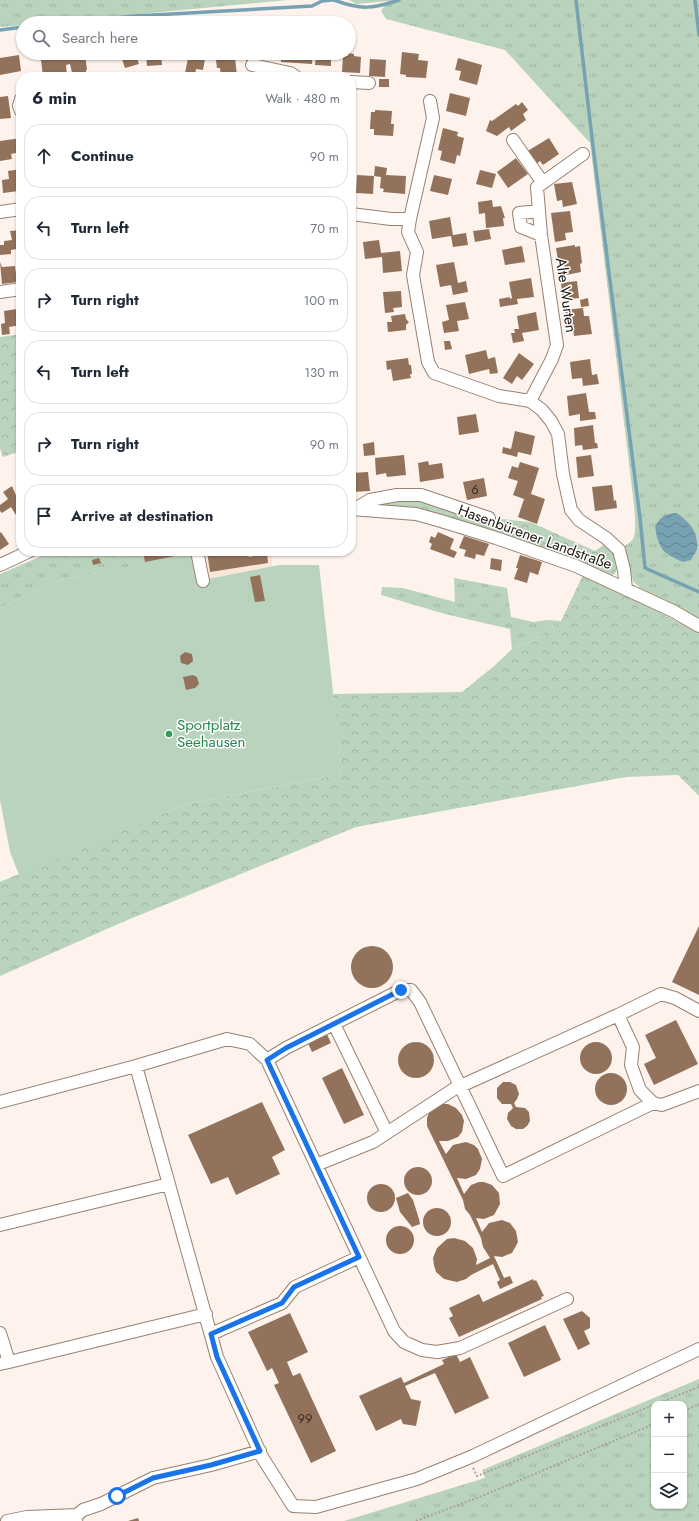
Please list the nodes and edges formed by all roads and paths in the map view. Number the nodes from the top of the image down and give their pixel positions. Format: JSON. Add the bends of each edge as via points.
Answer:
{"nodes":[{"id":1,"x":252,"y":65,"type":"dead end"},
{"id":2,"x":285,"y":72,"type":"edge"},
{"id":3,"x":356,"y":82,"type":"edge"},
{"id":4,"x":369,"y":83,"type":"dead end"},
{"id":5,"x":430,"y":102,"type":"dead end"},
{"id":6,"x":513,"y":140,"type":"dead end"},
{"id":7,"x":583,"y":154,"type":"dead end"},
{"id":8,"x":542,"y":183,"type":"junction"},
{"id":9,"x":16,"y":210,"type":"edge"},
{"id":10,"x":539,"y":211,"type":"junction"},
{"id":11,"x":0,"y":212,"type":"edge"},
{"id":12,"x":356,"y":214,"type":"edge"},
{"id":13,"x":410,"y":219,"type":"junction"},
{"id":14,"x":541,"y":235,"type":"junction"},
{"id":15,"x":16,"y":290,"type":"edge"},
{"id":16,"x":0,"y":292,"type":"edge"},
{"id":17,"x":530,"y":401,"type":"junction"},
{"id":18,"x":356,"y":507,"type":"edge"},
{"id":19,"x":356,"y":509,"type":"edge"},
{"id":20,"x":490,"y":518,"type":"dead end"},
{"id":21,"x":19,"y":556,"type":"edge"},
{"id":22,"x":198,"y":556,"type":"edge"},
{"id":23,"x":0,"y":565,"type":"edge"},
{"id":24,"x":203,"y":581,"type":"dead end"},
{"id":25,"x":626,"y":589,"type":"junction"},
{"id":26,"x":699,"y":626,"type":"edge"},
{"id":27,"x":699,"y":1011,"type":"edge"},
{"id":28,"x":618,"y":1015,"type":"junction"},
{"id":29,"x":334,"y":1024,"type":"junction"},
{"id":30,"x":267,"y":1060,"type":"junction"},
{"id":31,"x":136,"y":1066,"type":"junction"},
{"id":32,"x":459,"y":1086,"type":"junction"},
{"id":33,"x":699,"y":1092,"type":"edge"},
{"id":34,"x":0,"y":1102,"type":"edge"},
{"id":35,"x":653,"y":1103,"type":"junction"},
{"id":36,"x":387,"y":1133,"type":"junction"},
{"id":37,"x":316,"y":1165,"type":"junction"},
{"id":38,"x":170,"y":1184,"type":"junction"},
{"id":39,"x":0,"y":1225,"type":"edge"},
{"id":40,"x":359,"y":1257,"type":"junction"},
{"id":41,"x":567,"y":1299,"type":"dead end"},
{"id":42,"x":206,"y":1314,"type":"junction"},
{"id":43,"x":0,"y":1333,"type":"edge"},
{"id":44,"x":211,"y":1334,"type":"junction"},
{"id":45,"x":699,"y":1349,"type":"edge"},
{"id":46,"x":4,"y":1363,"type":"edge"},
{"id":47,"x":699,"y":1387,"type":"edge"},
{"id":48,"x":663,"y":1401,"type":"edge"},
{"id":49,"x":699,"y":1404,"type":"edge"},
{"id":50,"x":651,"y":1406,"type":"edge"},
{"id":51,"x":687,"y":1410,"type":"edge"},
{"id":52,"x":651,"y":1425,"type":"edge"},
{"id":53,"x":260,"y":1451,"type":"junction"},
{"id":54,"x":468,"y":1457,"type":"junction"},
{"id":55,"x":76,"y":1518,"type":"edge"},
{"id":56,"x":7,"y":1521,"type":"edge"},
{"id":57,"x":416,"y":1521,"type":"edge"}],
"edges":[{"from":1,"to":2,"type":"street"},
{"from":3,"to":4,"type":"street"},
{"from":5,"to":13,"type":"street","via":[[433,118]]},
{"from":6,"to":8,"type":"street"},
{"from":7,"to":8,"type":"street"},
{"from":8,"to":10,"type":"street","name":"Alte Wurten","via":[[537,188]]},
{"from":9,"to":11,"type":"street"},
{"from":10,"to":14,"type":"street","name":"Alte Wurten"},
{"from":10,"to":14,"type":"street","via":[[518,213],[521,227]]},
{"from":12,"to":13,"type":"street"},
{"from":13,"to":17,"type":"street","via":[[408,232],[417,252],[413,275],[428,362],[434,373],[499,396]]},
{"from":14,"to":17,"type":"street","name":"Alte Wurten","via":[[556,345],[552,359]]},
{"from":15,"to":16,"type":"street"},
{"from":17,"to":25,"type":"street","via":[[542,410],[558,434],[571,510],[579,520],[619,550]]},
{"from":18,"to":20,"type":"street","via":[[370,500],[396,495],[421,495]]},
{"from":19,"to":25,"type":"street","name":"Hasenbürener Landstraße","via":[[416,514],[441,520],[576,566]]},
{"from":21,"to":23,"type":"street"},
{"from":22,"to":24,"type":"street"},
{"from":25,"to":26,"type":"street","name":"Hasenbürener Landstraße"},
{"from":27,"to":28,"type":"street","via":[[675,998],[661,994]]},
{"from":28,"to":32,"type":"street"},
{"from":28,"to":35,"type":"street","via":[[633,1047],[631,1065],[640,1090]]},
{"from":29,"to":30,"type":"street"},
{"from":29,"to":32,"type":"street","via":[[401,990],[411,990],[420,1002]]},
{"from":29,"to":36,"type":"street"},
{"from":30,"to":31,"type":"street","via":[[250,1044],[227,1039]]},
{"from":30,"to":37,"type":"street"},
{"from":31,"to":34,"type":"street"},
{"from":31,"to":38,"type":"street"},
{"from":32,"to":35,"type":"street","via":[[502,1176]]},
{"from":32,"to":36,"type":"street"},
{"from":33,"to":35,"type":"street","via":[[662,1105]]},
{"from":36,"to":37,"type":"street","via":[[373,1142]]},
{"from":37,"to":40,"type":"street"},
{"from":38,"to":39,"type":"street"},
{"from":38,"to":42,"type":"street"},
{"from":40,"to":41,"type":"street","via":[[394,1331],[404,1342],[422,1350],[437,1352],[460,1348]]},
{"from":40,"to":44,"type":"street","via":[[294,1287],[282,1303]]},
{"from":42,"to":44,"type":"street"},
{"from":42,"to":46,"type":"street"},
{"from":43,"to":46,"type":"street"},
{"from":44,"to":53,"type":"street","via":[[217,1357]]},
{"from":45,"to":54,"type":"street"},
{"from":47,"to":48,"type":"path"},
{"from":49,"to":51,"type":"path"},
{"from":50,"to":54,"type":"path","via":[[477,1476]]},
{"from":52,"to":57,"type":"path"},
{"from":53,"to":54,"type":"street","via":[[293,1506],[316,1507],[417,1479]]},
{"from":53,"to":55,"type":"street","via":[[153,1478],[101,1504],[83,1510]]},
{"from":55,"to":56,"type":"street","via":[[27,1517]]}]}
